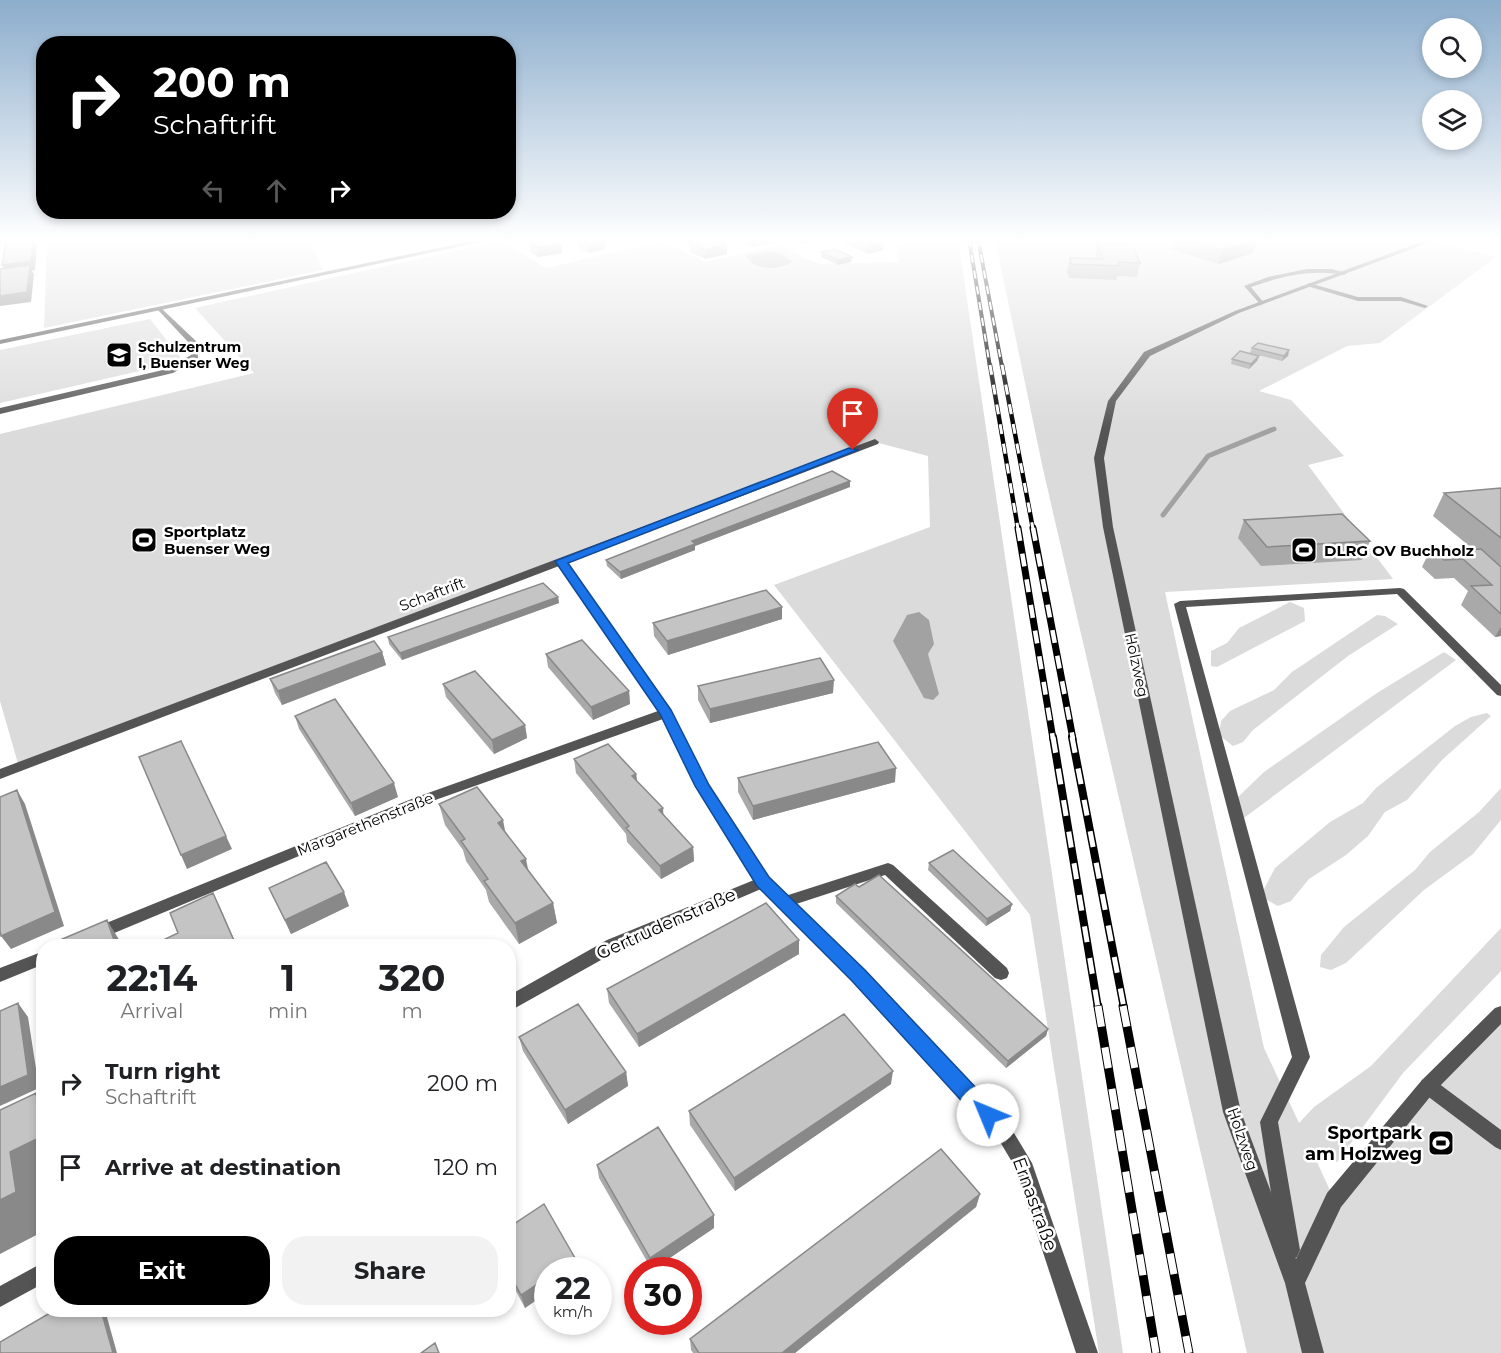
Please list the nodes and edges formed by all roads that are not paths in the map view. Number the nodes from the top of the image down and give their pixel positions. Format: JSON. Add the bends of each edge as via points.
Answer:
{"nodes":[{"id":1,"x":193,"y":302,"type":"edge"},
{"id":2,"x":1412,"y":302,"type":"edge"},
{"id":3,"x":1261,"y":303,"type":"edge"},
{"id":4,"x":1425,"y":306,"type":"dead end"},
{"id":5,"x":160,"y":309,"type":"junction"},
{"id":6,"x":0,"y":342,"type":"edge"},
{"id":7,"x":0,"y":411,"type":"edge"},
{"id":8,"x":875,"y":442,"type":"dead end"},
{"id":9,"x":561,"y":561,"type":"junction"},
{"id":10,"x":1501,"y":692,"type":"edge"},
{"id":11,"x":666,"y":713,"type":"junction"},
{"id":12,"x":0,"y":774,"type":"edge"},
{"id":13,"x":763,"y":882,"type":"junction"},
{"id":14,"x":784,"y":902,"type":"junction"},
{"id":15,"x":85,"y":939,"type":"edge"},
{"id":16,"x":36,"y":960,"type":"edge"},
{"id":17,"x":1001,"y":973,"type":"dead end"},
{"id":18,"x":0,"y":975,"type":"edge"},
{"id":19,"x":516,"y":1000,"type":"edge"},
{"id":20,"x":1501,"y":1013,"type":"edge"},
{"id":21,"x":1428,"y":1086,"type":"junction"},
{"id":22,"x":1501,"y":1141,"type":"edge"},
{"id":23,"x":36,"y":1277,"type":"edge"},
{"id":24,"x":1295,"y":1283,"type":"junction"},
{"id":25,"x":0,"y":1298,"type":"edge"},
{"id":26,"x":1087,"y":1353,"type":"edge"},
{"id":27,"x":1313,"y":1353,"type":"edge"}],
"edges":[{"from":1,"to":5,"type":"street"},
{"from":2,"to":4,"type":"street"},
{"from":3,"to":24,"type":"street","name":"Holzweg","via":[[1147,354],[1112,401],[1099,458],[1110,538],[1232,1112]]},
{"from":5,"to":6,"type":"street"},
{"from":5,"to":7,"type":"street","via":[[194,344],[195,356],[186,364]]},
{"from":8,"to":9,"type":"street","name":"Schaftrift"},
{"from":9,"to":11,"type":"street","name":"Ernastraße"},
{"from":9,"to":12,"type":"street","name":"Schaftrift"},
{"from":10,"to":24,"type":"street","via":[[1400,591],[1180,604],[1301,1057],[1269,1122]]},
{"from":11,"to":13,"type":"street","name":"Ernastraße","via":[[702,786]]},
{"from":11,"to":15,"type":"street","name":"Margarethenstraße","via":[[419,801]]},
{"from":13,"to":14,"type":"street","name":"Ernastraße"},
{"from":13,"to":19,"type":"street","name":"Gertrudenstraße","via":[[613,945]]},
{"from":14,"to":17,"type":"street","via":[[888,869]]},
{"from":14,"to":26,"type":"street","name":"Ernastraße","via":[[1002,1129],[1023,1163]]},
{"from":16,"to":18,"type":"street"},
{"from":20,"to":21,"type":"street"},
{"from":21,"to":22,"type":"street"},
{"from":21,"to":24,"type":"street","via":[[1334,1200]]},
{"from":23,"to":25,"type":"street"},
{"from":24,"to":27,"type":"street","name":"Holzweg"}]}
